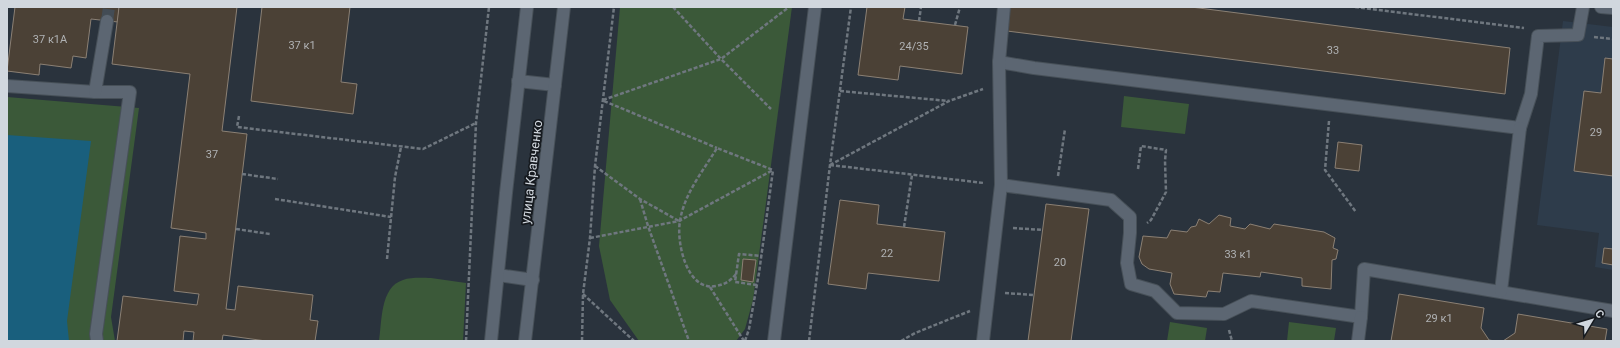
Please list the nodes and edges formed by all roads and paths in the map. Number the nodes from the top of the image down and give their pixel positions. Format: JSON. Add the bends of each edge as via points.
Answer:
{"nodes":[{"id":1,"x":489,"y":7,"type":"edge"},
{"id":2,"x":527,"y":7,"type":"edge"},
{"id":3,"x":564,"y":7,"type":"edge"},
{"id":4,"x":614,"y":7,"type":"edge"},
{"id":5,"x":673,"y":7,"type":"edge"},
{"id":6,"x":789,"y":7,"type":"edge"},
{"id":7,"x":815,"y":7,"type":"edge"},
{"id":8,"x":852,"y":7,"type":"edge"},
{"id":9,"x":921,"y":7,"type":"edge"},
{"id":10,"x":960,"y":7,"type":"edge"},
{"id":11,"x":1004,"y":7,"type":"edge"},
{"id":12,"x":1356,"y":7,"type":"edge"},
{"id":13,"x":1583,"y":7,"type":"edge"},
{"id":14,"x":1601,"y":7,"type":"edge"},
{"id":15,"x":1613,"y":8,"type":"edge"},
{"id":16,"x":107,"y":21,"type":"tunnel mouth"},
{"id":17,"x":919,"y":21,"type":"dead end"},
{"id":18,"x":955,"y":25,"type":"dead end"},
{"id":19,"x":1531,"y":29,"type":"dead end"},
{"id":20,"x":1578,"y":35,"type":"junction"},
{"id":21,"x":1613,"y":39,"type":"edge"},
{"id":22,"x":721,"y":59,"type":"junction"},
{"id":23,"x":999,"y":62,"type":"junction"},
{"id":24,"x":518,"y":81,"type":"junction"},
{"id":25,"x":1000,"y":82,"type":"junction"},
{"id":26,"x":555,"y":85,"type":"junction"},
{"id":27,"x":7,"y":86,"type":"edge"},
{"id":28,"x":840,"y":91,"type":"junction"},
{"id":29,"x":95,"y":92,"type":"junction"},
{"id":30,"x":603,"y":100,"type":"junction"},
{"id":31,"x":949,"y":101,"type":"junction"},
{"id":32,"x":1330,"y":105,"type":"junction"},
{"id":33,"x":771,"y":109,"type":"dead end"},
{"id":34,"x":239,"y":116,"type":"dead end"},
{"id":35,"x":476,"y":123,"type":"junction"},
{"id":36,"x":1520,"y":128,"type":"junction"},
{"id":37,"x":1064,"y":129,"type":"dead end"},
{"id":38,"x":401,"y":147,"type":"junction"},
{"id":39,"x":717,"y":148,"type":"junction"},
{"id":40,"x":830,"y":165,"type":"junction"},
{"id":41,"x":595,"y":166,"type":"junction"},
{"id":42,"x":1138,"y":169,"type":"dead end"},
{"id":43,"x":773,"y":170,"type":"junction"},
{"id":44,"x":242,"y":174,"type":"dead end"},
{"id":45,"x":912,"y":175,"type":"junction"},
{"id":46,"x":278,"y":179,"type":"dead end"},
{"id":47,"x":1001,"y":185,"type":"junction"},
{"id":48,"x":1055,"y":193,"type":"junction"},
{"id":49,"x":275,"y":199,"type":"dead end"},
{"id":50,"x":640,"y":199,"type":"junction"},
{"id":51,"x":1356,"y":212,"type":"dead end"},
{"id":52,"x":391,"y":217,"type":"junction"},
{"id":53,"x":1152,"y":220,"type":"dead end"},
{"id":54,"x":679,"y":221,"type":"junction"},
{"id":55,"x":648,"y":226,"type":"junction"},
{"id":56,"x":997,"y":226,"type":"junction"},
{"id":57,"x":904,"y":227,"type":"dead end"},
{"id":58,"x":236,"y":229,"type":"dead end"},
{"id":59,"x":1043,"y":230,"type":"dead end"},
{"id":60,"x":270,"y":234,"type":"dead end"},
{"id":61,"x":590,"y":238,"type":"junction"},
{"id":62,"x":762,"y":256,"type":"junction"},
{"id":63,"x":387,"y":259,"type":"dead end"},
{"id":64,"x":736,"y":274,"type":"junction"},
{"id":65,"x":498,"y":275,"type":"junction"},
{"id":66,"x":532,"y":280,"type":"junction"},
{"id":67,"x":757,"y":285,"type":"junction"},
{"id":68,"x":710,"y":287,"type":"junction"},
{"id":69,"x":1501,"y":291,"type":"junction"},
{"id":70,"x":582,"y":294,"type":"junction"},
{"id":71,"x":1034,"y":295,"type":"dead end"},
{"id":72,"x":988,"y":298,"type":"junction"},
{"id":73,"x":1613,"y":311,"type":"edge"},
{"id":74,"x":1361,"y":317,"type":"junction"},
{"id":75,"x":97,"y":341,"type":"edge"},
{"id":76,"x":466,"y":341,"type":"edge"},
{"id":77,"x":491,"y":341,"type":"edge"},
{"id":78,"x":525,"y":341,"type":"edge"},
{"id":79,"x":582,"y":341,"type":"edge"},
{"id":80,"x":634,"y":341,"type":"edge"},
{"id":81,"x":689,"y":341,"type":"edge"},
{"id":82,"x":745,"y":341,"type":"edge"},
{"id":83,"x":774,"y":341,"type":"edge"},
{"id":84,"x":809,"y":341,"type":"edge"},
{"id":85,"x":901,"y":341,"type":"edge"},
{"id":86,"x":983,"y":341,"type":"edge"},
{"id":87,"x":1358,"y":341,"type":"edge"}],
"edges":[{"from":1,"to":35,"type":"path"},
{"from":2,"to":24,"type":"street","name":"улица Кравченко"},
{"from":3,"to":26,"type":"street","name":"улица Кравченко"},
{"from":4,"to":30,"type":"path"},
{"from":5,"to":22,"type":"path"},
{"from":6,"to":22,"type":"path"},
{"from":7,"to":83,"type":"street"},
{"from":8,"to":28,"type":"path"},
{"from":9,"to":17,"type":"path"},
{"from":10,"to":18,"type":"path"},
{"from":11,"to":23,"type":"street"},
{"from":12,"to":19,"type":"path"},
{"from":13,"to":20,"type":"street"},
{"from":14,"to":15,"type":"street"},
{"from":16,"to":29,"type":"street"},
{"from":20,"to":21,"type":"path"},
{"from":20,"to":36,"type":"street","via":[[1538,36],[1531,94]]},
{"from":22,"to":30,"type":"path"},
{"from":22,"to":33,"type":"path"},
{"from":23,"to":25,"type":"street"},
{"from":23,"to":32,"type":"street"},
{"from":24,"to":26,"type":"street"},
{"from":24,"to":65,"type":"street","name":"улица Кравченко"},
{"from":25,"to":31,"type":"path"},
{"from":25,"to":47,"type":"street"},
{"from":26,"to":66,"type":"street","name":"улица Кравченко"},
{"from":27,"to":29,"type":"street"},
{"from":28,"to":31,"type":"path"},
{"from":28,"to":40,"type":"path"},
{"from":29,"to":75,"type":"street","via":[[130,92]]},
{"from":30,"to":39,"type":"path"},
{"from":30,"to":41,"type":"path"},
{"from":31,"to":40,"type":"path"},
{"from":32,"to":36,"type":"street"},
{"from":32,"to":51,"type":"path","via":[[1325,170]]},
{"from":34,"to":38,"type":"path","via":[[237,128]]},
{"from":35,"to":38,"type":"path","via":[[423,149]]},
{"from":35,"to":76,"type":"path"},
{"from":36,"to":69,"type":"street"},
{"from":37,"to":48,"type":"path"},
{"from":38,"to":52,"type":"path"},
{"from":39,"to":43,"type":"path"},
{"from":39,"to":54,"type":"path","via":[[686,198]]},
{"from":40,"to":45,"type":"path"},
{"from":40,"to":84,"type":"path"},
{"from":41,"to":50,"type":"path"},
{"from":41,"to":61,"type":"path"},
{"from":42,"to":53,"type":"path","via":[[1141,146],[1166,150],[1166,192]]},
{"from":43,"to":54,"type":"path"},
{"from":43,"to":62,"type":"path"},
{"from":44,"to":46,"type":"path"},
{"from":45,"to":47,"type":"path"},
{"from":45,"to":57,"type":"path"},
{"from":47,"to":48,"type":"street"},
{"from":47,"to":56,"type":"street"},
{"from":48,"to":74,"type":"street","via":[[1111,200],[1130,217],[1127,262],[1131,284],[1155,291],[1177,313],[1224,314],[1251,302]]},
{"from":49,"to":52,"type":"path"},
{"from":50,"to":54,"type":"path"},
{"from":50,"to":55,"type":"path"},
{"from":52,"to":63,"type":"path"},
{"from":54,"to":55,"type":"path"},
{"from":54,"to":68,"type":"path","via":[[680,247],[686,266],[696,281]]},
{"from":55,"to":61,"type":"path"},
{"from":55,"to":81,"type":"path"},
{"from":56,"to":59,"type":"path"},
{"from":56,"to":72,"type":"street"},
{"from":58,"to":60,"type":"path"},
{"from":61,"to":70,"type":"path"},
{"from":62,"to":64,"type":"path","via":[[739,254]]},
{"from":62,"to":67,"type":"path"},
{"from":64,"to":67,"type":"path","via":[[735,282]]},
{"from":64,"to":68,"type":"path","via":[[729,282]]},
{"from":65,"to":66,"type":"street"},
{"from":65,"to":77,"type":"street","name":"улица Кравченко"},
{"from":66,"to":78,"type":"street","name":"улица Кравченко"},
{"from":67,"to":82,"type":"path"},
{"from":68,"to":82,"type":"path"},
{"from":69,"to":73,"type":"street"},
{"from":69,"to":74,"type":"street","via":[[1364,269]]},
{"from":70,"to":79,"type":"path"},
{"from":70,"to":80,"type":"path"},
{"from":71,"to":72,"type":"path"},
{"from":72,"to":85,"type":"path"},
{"from":72,"to":86,"type":"street"},
{"from":74,"to":87,"type":"street"}]}
